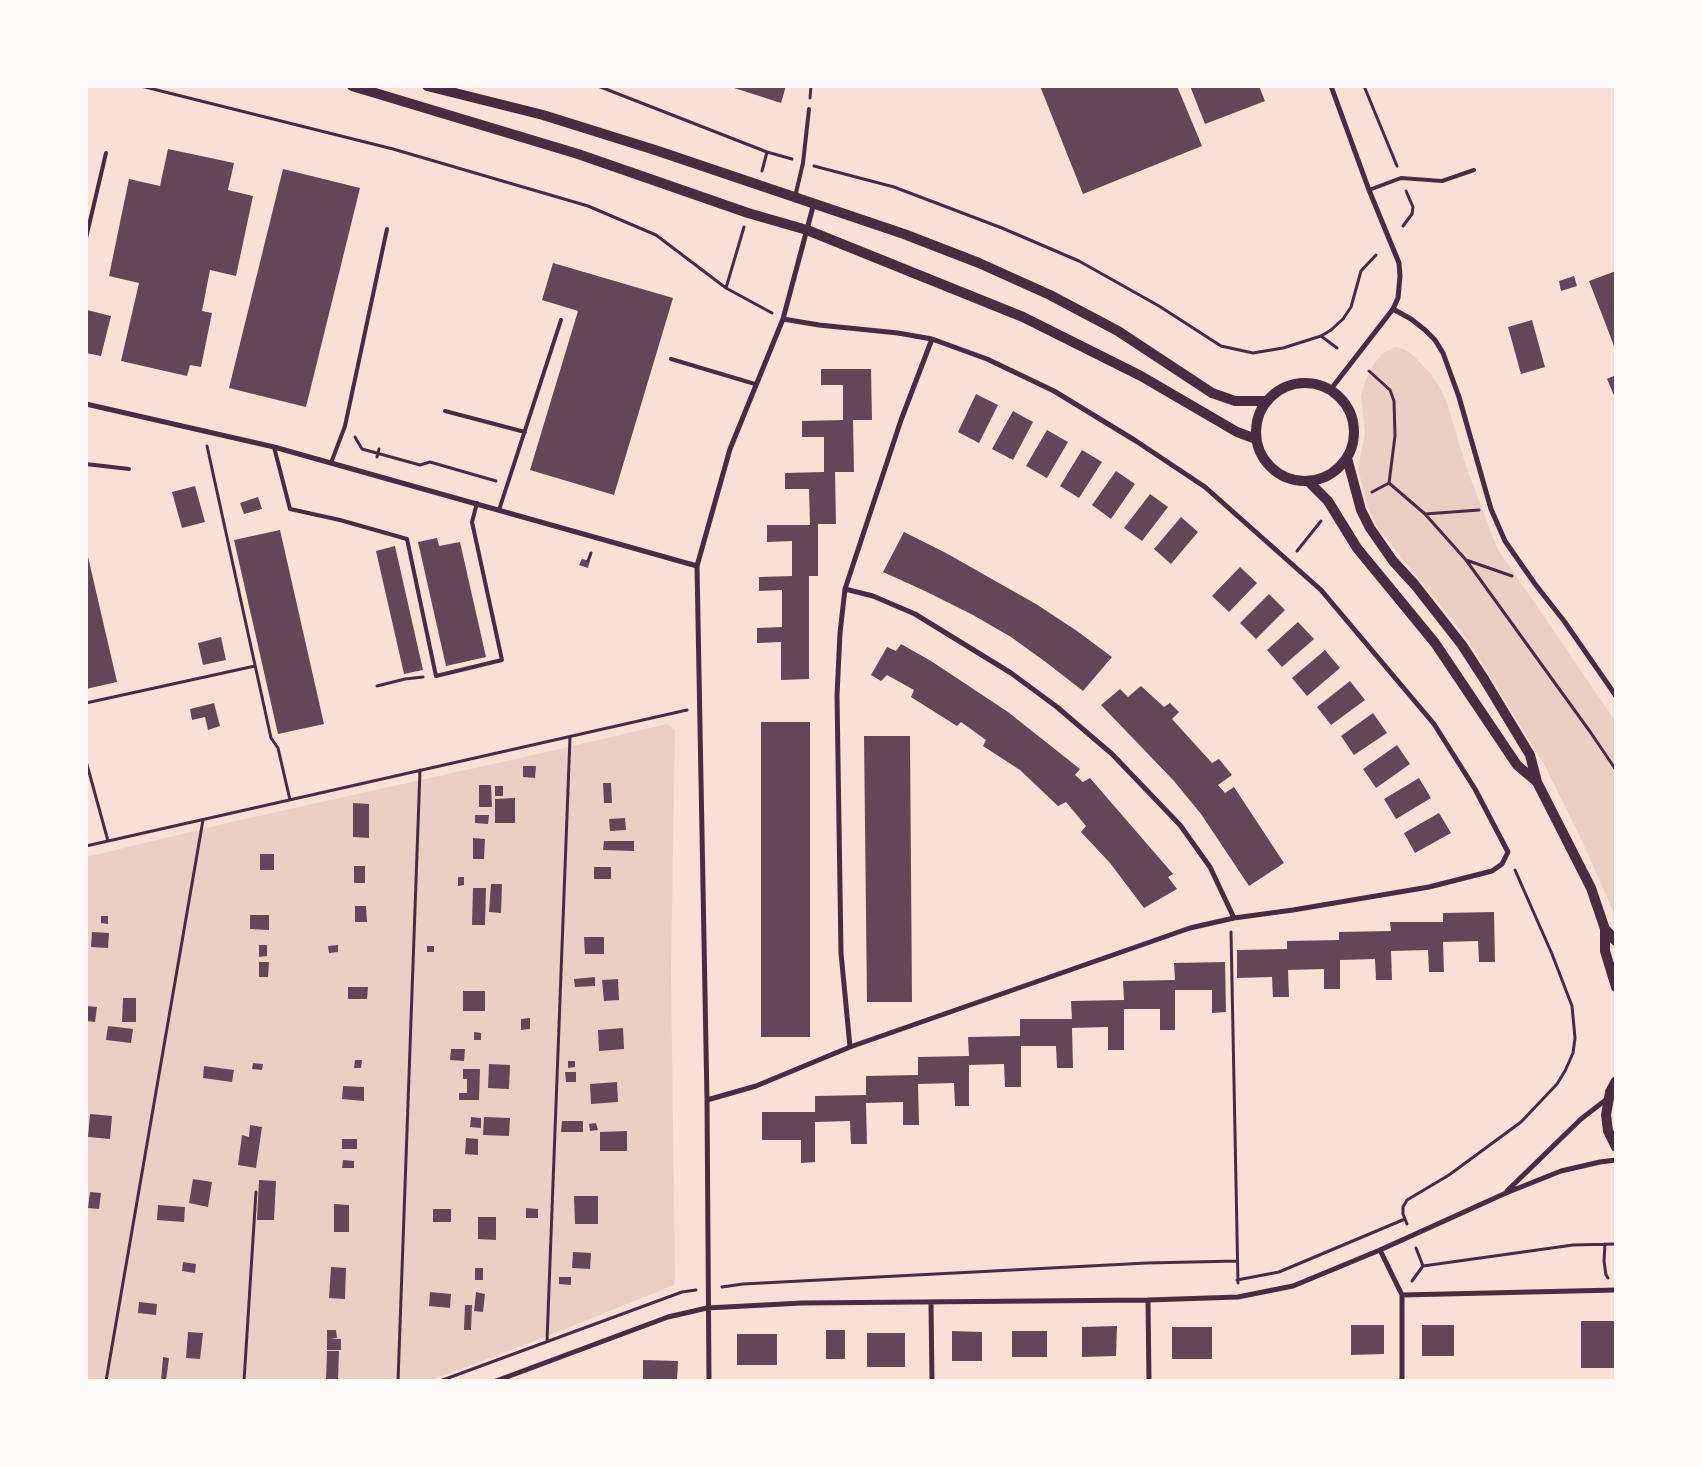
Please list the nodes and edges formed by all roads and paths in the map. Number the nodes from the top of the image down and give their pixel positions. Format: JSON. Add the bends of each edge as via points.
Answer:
{"nodes":[{"id":1,"x":141,"y":86,"type":"edge"},
{"id":2,"x":352,"y":86,"type":"edge"},
{"id":3,"x":428,"y":86,"type":"edge"},
{"id":4,"x":598,"y":86,"type":"edge"},
{"id":5,"x":1331,"y":86,"type":"edge"},
{"id":6,"x":1364,"y":86,"type":"edge"},
{"id":7,"x":809,"y":109,"type":"dead end"},
{"id":8,"x":767,"y":152,"type":"junction"},
{"id":9,"x":106,"y":153,"type":"dead end"},
{"id":10,"x":803,"y":163,"type":"junction"},
{"id":11,"x":1474,"y":170,"type":"dead end"},
{"id":12,"x":1401,"y":178,"type":"junction"},
{"id":13,"x":757,"y":184,"type":"junction"},
{"id":14,"x":1369,"y":190,"type":"junction"},
{"id":15,"x":795,"y":197,"type":"junction"},
{"id":16,"x":814,"y":203,"type":"junction"},
{"id":17,"x":748,"y":213,"type":"junction"},
{"id":18,"x":1403,"y":226,"type":"dead end"},
{"id":19,"x":387,"y":229,"type":"dead end"},
{"id":20,"x":807,"y":230,"type":"junction"},
{"id":21,"x":86,"y":238,"type":"edge"},
{"id":22,"x":1376,"y":254,"type":"dead end"},
{"id":23,"x":726,"y":288,"type":"junction"},
{"id":24,"x":1393,"y":309,"type":"junction"},
{"id":25,"x":782,"y":319,"type":"junction"},
{"id":26,"x":561,"y":320,"type":"dead end"},
{"id":27,"x":1322,"y":336,"type":"junction"},
{"id":28,"x":932,"y":339,"type":"junction"},
{"id":29,"x":1337,"y":348,"type":"dead end"},
{"id":30,"x":671,"y":358,"type":"dead end"},
{"id":31,"x":1369,"y":371,"type":"dead end"},
{"id":32,"x":755,"y":384,"type":"junction"},
{"id":33,"x":1331,"y":389,"type":"junction"},
{"id":34,"x":1266,"y":401,"type":"junction"},
{"id":35,"x":86,"y":404,"type":"edge"},
{"id":36,"x":445,"y":411,"type":"dead end"},
{"id":37,"x":205,"y":431,"type":"junction"},
{"id":38,"x":525,"y":432,"type":"junction"},
{"id":39,"x":342,"y":434,"type":"junction"},
{"id":40,"x":1256,"y":439,"type":"junction"},
{"id":41,"x":274,"y":447,"type":"junction"},
{"id":42,"x":1347,"y":458,"type":"junction"},
{"id":43,"x":331,"y":462,"type":"junction"},
{"id":44,"x":86,"y":464,"type":"edge"},
{"id":45,"x":129,"y":468,"type":"dead end"},
{"id":46,"x":1308,"y":481,"type":"junction"},
{"id":47,"x":508,"y":485,"type":"junction"},
{"id":48,"x":478,"y":503,"type":"junction"},
{"id":49,"x":1491,"y":509,"type":"junction"},
{"id":50,"x":499,"y":510,"type":"junction"},
{"id":51,"x":1425,"y":514,"type":"junction"},
{"id":52,"x":591,"y":553,"type":"dead end"},
{"id":53,"x":1466,"y":560,"type":"junction"},
{"id":54,"x":588,"y":561,"type":"dead end"},
{"id":55,"x":697,"y":566,"type":"junction"},
{"id":56,"x":1535,"y":584,"type":"junction"},
{"id":57,"x":845,"y":589,"type":"junction"},
{"id":58,"x":255,"y":666,"type":"junction"},
{"id":59,"x":436,"y":676,"type":"junction"},
{"id":60,"x":377,"y":686,"type":"dead end"},
{"id":61,"x":1616,"y":696,"type":"edge"},
{"id":62,"x":86,"y":703,"type":"edge"},
{"id":63,"x":700,"y":707,"type":"junction"},
{"id":64,"x":570,"y":736,"type":"junction"},
{"id":65,"x":86,"y":761,"type":"edge"},
{"id":66,"x":420,"y":770,"type":"junction"},
{"id":67,"x":1616,"y":770,"type":"edge"},
{"id":68,"x":1538,"y":782,"type":"junction"},
{"id":69,"x":290,"y":800,"type":"junction"},
{"id":70,"x":203,"y":820,"type":"junction"},
{"id":71,"x":108,"y":841,"type":"junction"},
{"id":72,"x":86,"y":846,"type":"edge"},
{"id":73,"x":1508,"y":852,"type":"junction"},
{"id":74,"x":1234,"y":918,"type":"junction"},
{"id":75,"x":1605,"y":929,"type":"junction"},
{"id":76,"x":1616,"y":941,"type":"edge"},
{"id":77,"x":1616,"y":987,"type":"edge"},
{"id":78,"x":850,"y":1047,"type":"junction"},
{"id":79,"x":1616,"y":1080,"type":"edge"},
{"id":80,"x":1608,"y":1099,"type":"junction"},
{"id":81,"x":707,"y":1100,"type":"junction"},
{"id":82,"x":1616,"y":1147,"type":"edge"},
{"id":83,"x":1616,"y":1160,"type":"edge"},
{"id":84,"x":256,"y":1192,"type":"dead end"},
{"id":85,"x":1506,"y":1193,"type":"junction"},
{"id":86,"x":1405,"y":1219,"type":"junction"},
{"id":87,"x":1412,"y":1235,"type":"junction"},
{"id":88,"x":1605,"y":1244,"type":"junction"},
{"id":89,"x":1616,"y":1244,"type":"edge"},
{"id":90,"x":1380,"y":1250,"type":"junction"},
{"id":91,"x":1237,"y":1261,"type":"junction"},
{"id":92,"x":1423,"y":1266,"type":"junction"},
{"id":93,"x":1237,"y":1280,"type":"junction"},
{"id":94,"x":708,"y":1289,"type":"junction"},
{"id":95,"x":1616,"y":1290,"type":"edge"},
{"id":96,"x":1402,"y":1295,"type":"junction"},
{"id":97,"x":1238,"y":1296,"type":"junction"},
{"id":98,"x":1148,"y":1300,"type":"junction"},
{"id":99,"x":931,"y":1303,"type":"junction"},
{"id":100,"x":707,"y":1308,"type":"junction"},
{"id":101,"x":547,"y":1341,"type":"junction"},
{"id":102,"x":106,"y":1381,"type":"edge"},
{"id":103,"x":244,"y":1381,"type":"edge"},
{"id":104,"x":398,"y":1381,"type":"edge"},
{"id":105,"x":440,"y":1381,"type":"edge"},
{"id":106,"x":496,"y":1381,"type":"edge"},
{"id":107,"x":709,"y":1381,"type":"edge"},
{"id":108,"x":932,"y":1381,"type":"edge"},
{"id":109,"x":1149,"y":1381,"type":"edge"},
{"id":110,"x":1402,"y":1381,"type":"edge"}],
"edges":[{"from":1,"to":23,"type":"path","via":[[393,149],[588,206],[656,235]]},
{"from":2,"to":17,"type":"main road","via":[[578,154]]},
{"from":3,"to":13,"type":"main road","via":[[543,116]]},
{"from":4,"to":8,"type":"path"},
{"from":5,"to":14,"type":"street"},
{"from":6,"to":12,"type":"path"},
{"from":7,"to":10,"type":"lane"},
{"from":8,"to":10,"type":"path"},
{"from":8,"to":13,"type":"path"},
{"from":9,"to":21,"type":"lane"},
{"from":10,"to":15,"type":"lane"},
{"from":10,"to":27,"type":"path","via":[[894,187],[1079,261],[1159,306],[1220,346],[1253,353]]},
{"from":11,"to":12,"type":"lane","via":[[1442,181]]},
{"from":12,"to":14,"type":"lane"},
{"from":12,"to":18,"type":"path","via":[[1413,207]]},
{"from":13,"to":15,"type":"main road"},
{"from":14,"to":24,"type":"street","via":[[1398,263],[1398,298]]},
{"from":15,"to":16,"type":"main road"},
{"from":16,"to":20,"type":"street"},
{"from":16,"to":34,"type":"main road","via":[[971,260],[1050,295],[1118,331],[1212,393],[1235,401]]},
{"from":17,"to":20,"type":"main road"},
{"from":17,"to":23,"type":"path"},
{"from":19,"to":39,"type":"lane"},
{"from":20,"to":25,"type":"street"},
{"from":20,"to":40,"type":"main road","via":[[1023,317]]},
{"from":22,"to":27,"type":"path","via":[[1362,271],[1351,306],[1342,319]]},
{"from":23,"to":25,"type":"path"},
{"from":24,"to":33,"type":"street"},
{"from":24,"to":49,"type":"street","via":[[1425,330],[1443,353]]},
{"from":25,"to":28,"type":"street"},
{"from":25,"to":32,"type":"street"},
{"from":26,"to":38,"type":"lane"},
{"from":27,"to":29,"type":"path"},
{"from":28,"to":57,"type":"street","via":[[900,420]]},
{"from":28,"to":73,"type":"street","via":[[987,359],[1054,391],[1136,441],[1205,487],[1321,590],[1434,724],[1475,789]]},
{"from":30,"to":32,"type":"lane"},
{"from":31,"to":51,"type":"path","via":[[1390,390],[1394,401],[1395,436],[1389,483]]},
{"from":32,"to":55,"type":"street","via":[[730,449]]},
{"from":33,"to":34,"type":"main road","via":[[1312,383],[1291,384]]},
{"from":33,"to":42,"type":"main road","via":[[1344,401],[1352,416],[1354,442]]},
{"from":34,"to":40,"type":"main road","via":[[1257,419]]},
{"from":35,"to":37,"type":"street"},
{"from":36,"to":38,"type":"lane"},
{"from":37,"to":41,"type":"street"},
{"from":37,"to":58,"type":"path"},
{"from":38,"to":47,"type":"lane"},
{"from":39,"to":43,"type":"lane"},
{"from":39,"to":47,"type":"path","via":[[355,437],[362,449],[420,465],[430,462]]},
{"from":40,"to":46,"type":"main road","via":[[1261,455],[1271,468],[1284,477]]},
{"from":41,"to":43,"type":"street"},
{"from":41,"to":59,"type":"lane","via":[[290,509],[407,539]]},
{"from":42,"to":46,"type":"main road","via":[[1337,470]]},
{"from":42,"to":68,"type":"main road","via":[[1361,510],[1370,528],[1457,639],[1484,679],[1530,755]]},
{"from":43,"to":48,"type":"street"},
{"from":44,"to":45,"type":"lane"},
{"from":46,"to":68,"type":"main road","via":[[1328,501],[1358,548],[1435,643],[1517,765]]},
{"from":47,"to":50,"type":"lane"},
{"from":48,"to":50,"type":"street"},
{"from":48,"to":59,"type":"lane","via":[[472,522],[502,660]]},
{"from":49,"to":51,"type":"path"},
{"from":49,"to":56,"type":"street","via":[[1505,541]]},
{"from":50,"to":55,"type":"street"},
{"from":51,"to":53,"type":"path"},
{"from":52,"to":54,"type":"path"},
{"from":53,"to":56,"type":"path"},
{"from":53,"to":67,"type":"path"},
{"from":55,"to":63,"type":"street"},
{"from":56,"to":61,"type":"street"},
{"from":57,"to":74,"type":"street","via":[[874,596],[915,614],[1011,673],[1057,707],[1112,754],[1180,825],[1210,867]]},
{"from":57,"to":78,"type":"street","via":[[837,695],[841,954]]},
{"from":58,"to":62,"type":"path"},
{"from":58,"to":69,"type":"path","via":[[271,738],[278,748]]},
{"from":59,"to":60,"type":"path"},
{"from":63,"to":64,"type":"path"},
{"from":63,"to":81,"type":"street"},
{"from":64,"to":66,"type":"path"},
{"from":64,"to":101,"type":"path"},
{"from":65,"to":71,"type":"path"},
{"from":66,"to":69,"type":"path"},
{"from":66,"to":104,"type":"path"},
{"from":68,"to":75,"type":"main road","via":[[1591,888]]},
{"from":69,"to":70,"type":"path"},
{"from":70,"to":71,"type":"path"},
{"from":70,"to":102,"type":"path"},
{"from":71,"to":72,"type":"path"},
{"from":73,"to":74,"type":"street","via":[[1502,864],[1492,871],[1429,887]]},
{"from":73,"to":86,"type":"path","via":[[1572,1006],[1575,1038],[1572,1054],[1557,1084],[1521,1122],[1449,1175],[1406,1200],[1402,1214]]},
{"from":74,"to":78,"type":"street","via":[[1190,928]]},
{"from":74,"to":91,"type":"path","via":[[1230,938]]},
{"from":75,"to":76,"type":"main road"},
{"from":75,"to":77,"type":"main road","via":[[1605,951]]},
{"from":78,"to":81,"type":"street","via":[[756,1086]]},
{"from":79,"to":80,"type":"main road"},
{"from":80,"to":82,"type":"main road","via":[[1608,1131]]},
{"from":80,"to":85,"type":"street","via":[[1581,1119]]},
{"from":81,"to":94,"type":"street"},
{"from":83,"to":85,"type":"street","via":[[1561,1171]]},
{"from":84,"to":103,"type":"path"},
{"from":85,"to":87,"type":"street"},
{"from":86,"to":87,"type":"path"},
{"from":86,"to":93,"type":"path","via":[[1279,1272]]},
{"from":87,"to":90,"type":"street"},
{"from":87,"to":92,"type":"path"},
{"from":88,"to":89,"type":"path"},
{"from":88,"to":92,"type":"path","via":[[1573,1244]]},
{"from":88,"to":95,"type":"path","via":[[1606,1275]]},
{"from":90,"to":96,"type":"street"},
{"from":90,"to":97,"type":"street","via":[[1293,1286]]},
{"from":91,"to":93,"type":"path"},
{"from":91,"to":94,"type":"path","via":[[744,1284]]},
{"from":92,"to":96,"type":"path"},
{"from":93,"to":97,"type":"path"},
{"from":94,"to":100,"type":"street"},
{"from":94,"to":101,"type":"path","via":[[682,1292]]},
{"from":95,"to":96,"type":"street"},
{"from":96,"to":110,"type":"street"},
{"from":97,"to":98,"type":"street"},
{"from":98,"to":99,"type":"street"},
{"from":98,"to":109,"type":"street"},
{"from":99,"to":100,"type":"street"},
{"from":99,"to":108,"type":"street"},
{"from":100,"to":106,"type":"street","via":[[668,1317]]},
{"from":100,"to":107,"type":"street"},
{"from":101,"to":105,"type":"path"}]}
